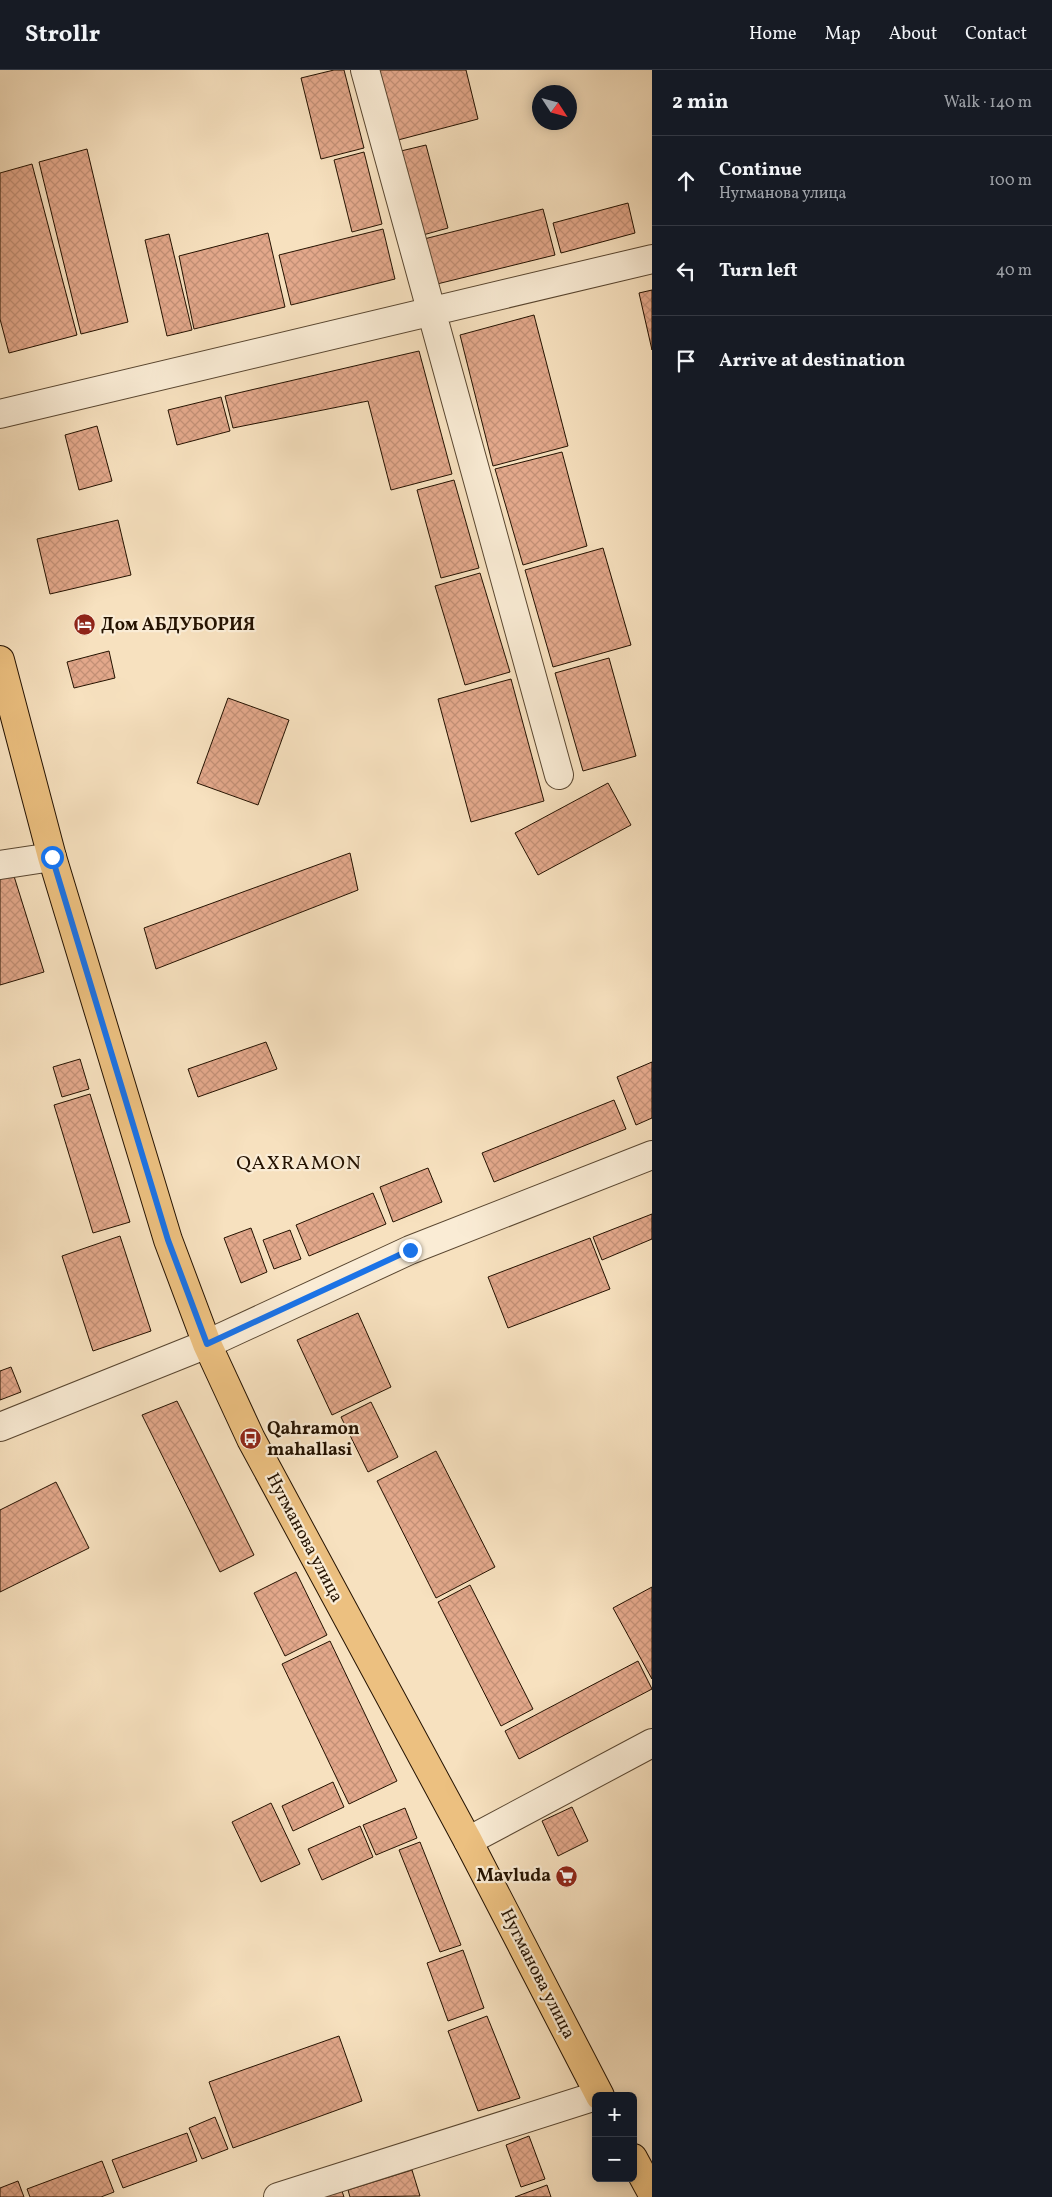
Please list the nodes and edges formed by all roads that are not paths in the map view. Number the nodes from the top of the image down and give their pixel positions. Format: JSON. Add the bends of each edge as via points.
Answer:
{"nodes":[{"id":1,"x":365,"y":70,"type":"edge"},
{"id":2,"x":652,"y":259,"type":"edge"},
{"id":3,"x":430,"y":312,"type":"junction"},
{"id":4,"x":0,"y":414,"type":"edge"},
{"id":5,"x":0,"y":660,"type":"edge"},
{"id":6,"x":559,"y":775,"type":"dead end"},
{"id":7,"x":52,"y":857,"type":"junction"},
{"id":8,"x":0,"y":865,"type":"edge"},
{"id":9,"x":652,"y":1155,"type":"edge"},
{"id":10,"x":207,"y":1344,"type":"junction"},
{"id":11,"x":0,"y":1428,"type":"edge"},
{"id":12,"x":652,"y":1744,"type":"edge"},
{"id":13,"x":468,"y":1842,"type":"junction"},
{"id":14,"x":596,"y":2092,"type":"edge"},
{"id":15,"x":592,"y":2098,"type":"edge"},
{"id":16,"x":637,"y":2165,"type":"edge"},
{"id":17,"x":652,"y":2193,"type":"edge"},
{"id":18,"x":278,"y":2197,"type":"edge"}],
"edges":[{"from":1,"to":3,"type":"street"},
{"from":2,"to":3,"type":"street"},
{"from":3,"to":4,"type":"street"},
{"from":3,"to":6,"type":"street"},
{"from":5,"to":7,"type":"main road","name":"Нугманова улица"},
{"from":7,"to":8,"type":"street"},
{"from":7,"to":10,"type":"main road","name":"Нугманова улица","via":[[168,1240]]},
{"from":9,"to":10,"type":"street","via":[[410,1250]]},
{"from":10,"to":11,"type":"street"},
{"from":10,"to":13,"type":"main road","name":"Нугманова улица","via":[[251,1439]]},
{"from":12,"to":13,"type":"street"},
{"from":13,"to":14,"type":"main road","name":"Нугманова улица"},
{"from":15,"to":18,"type":"street"},
{"from":16,"to":17,"type":"main road"}]}
